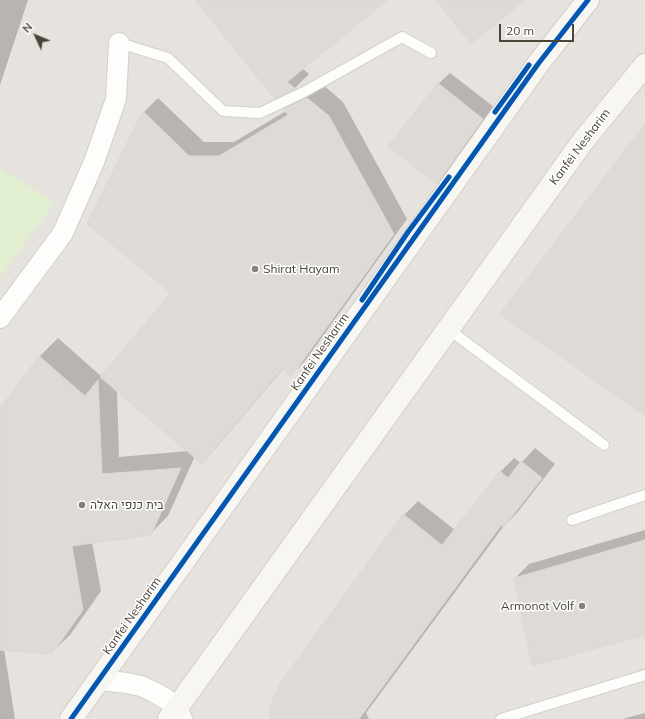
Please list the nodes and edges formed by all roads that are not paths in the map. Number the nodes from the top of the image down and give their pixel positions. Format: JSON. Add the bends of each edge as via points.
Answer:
{"nodes":[{"id":1,"x":588,"y":0,"type":"edge"},
{"id":2,"x":119,"y":44,"type":"joint"},
{"id":3,"x":431,"y":53,"type":"dead end"},
{"id":4,"x":645,"y":65,"type":"edge"},
{"id":5,"x":0,"y":318,"type":"edge"},
{"id":6,"x":448,"y":329,"type":"junction"},
{"id":7,"x":604,"y":445,"type":"dead end"},
{"id":8,"x":645,"y":495,"type":"edge"},
{"id":9,"x":572,"y":520,"type":"dead end"},
{"id":10,"x":645,"y":675,"type":"edge"},
{"id":11,"x":99,"y":680,"type":"junction"},
{"id":12,"x":176,"y":716,"type":"edge"},
{"id":13,"x":71,"y":719,"type":"edge"},
{"id":14,"x":501,"y":719,"type":"edge"}],
"edges":[{"from":1,"to":11,"type":"street","name":"Kanfei Nesharim","via":[[533,70]]},
{"from":2,"to":3,"type":"lane","via":[[168,58],[222,111],[260,113],[402,38]]},
{"from":2,"to":5,"type":"street","via":[[116,99],[94,162],[63,233]]},
{"from":4,"to":6,"type":"street","name":"Kanfei Nesharim","via":[[583,141]]},
{"from":6,"to":7,"type":"lane"},
{"from":6,"to":12,"type":"street","name":"Kanfei Nesharim"},
{"from":8,"to":9,"type":"lane"},
{"from":10,"to":14,"type":"lane"},
{"from":11,"to":12,"type":"street","via":[[141,686],[166,699]]},
{"from":11,"to":13,"type":"street","name":"Kanfei Nesharim"}]}
